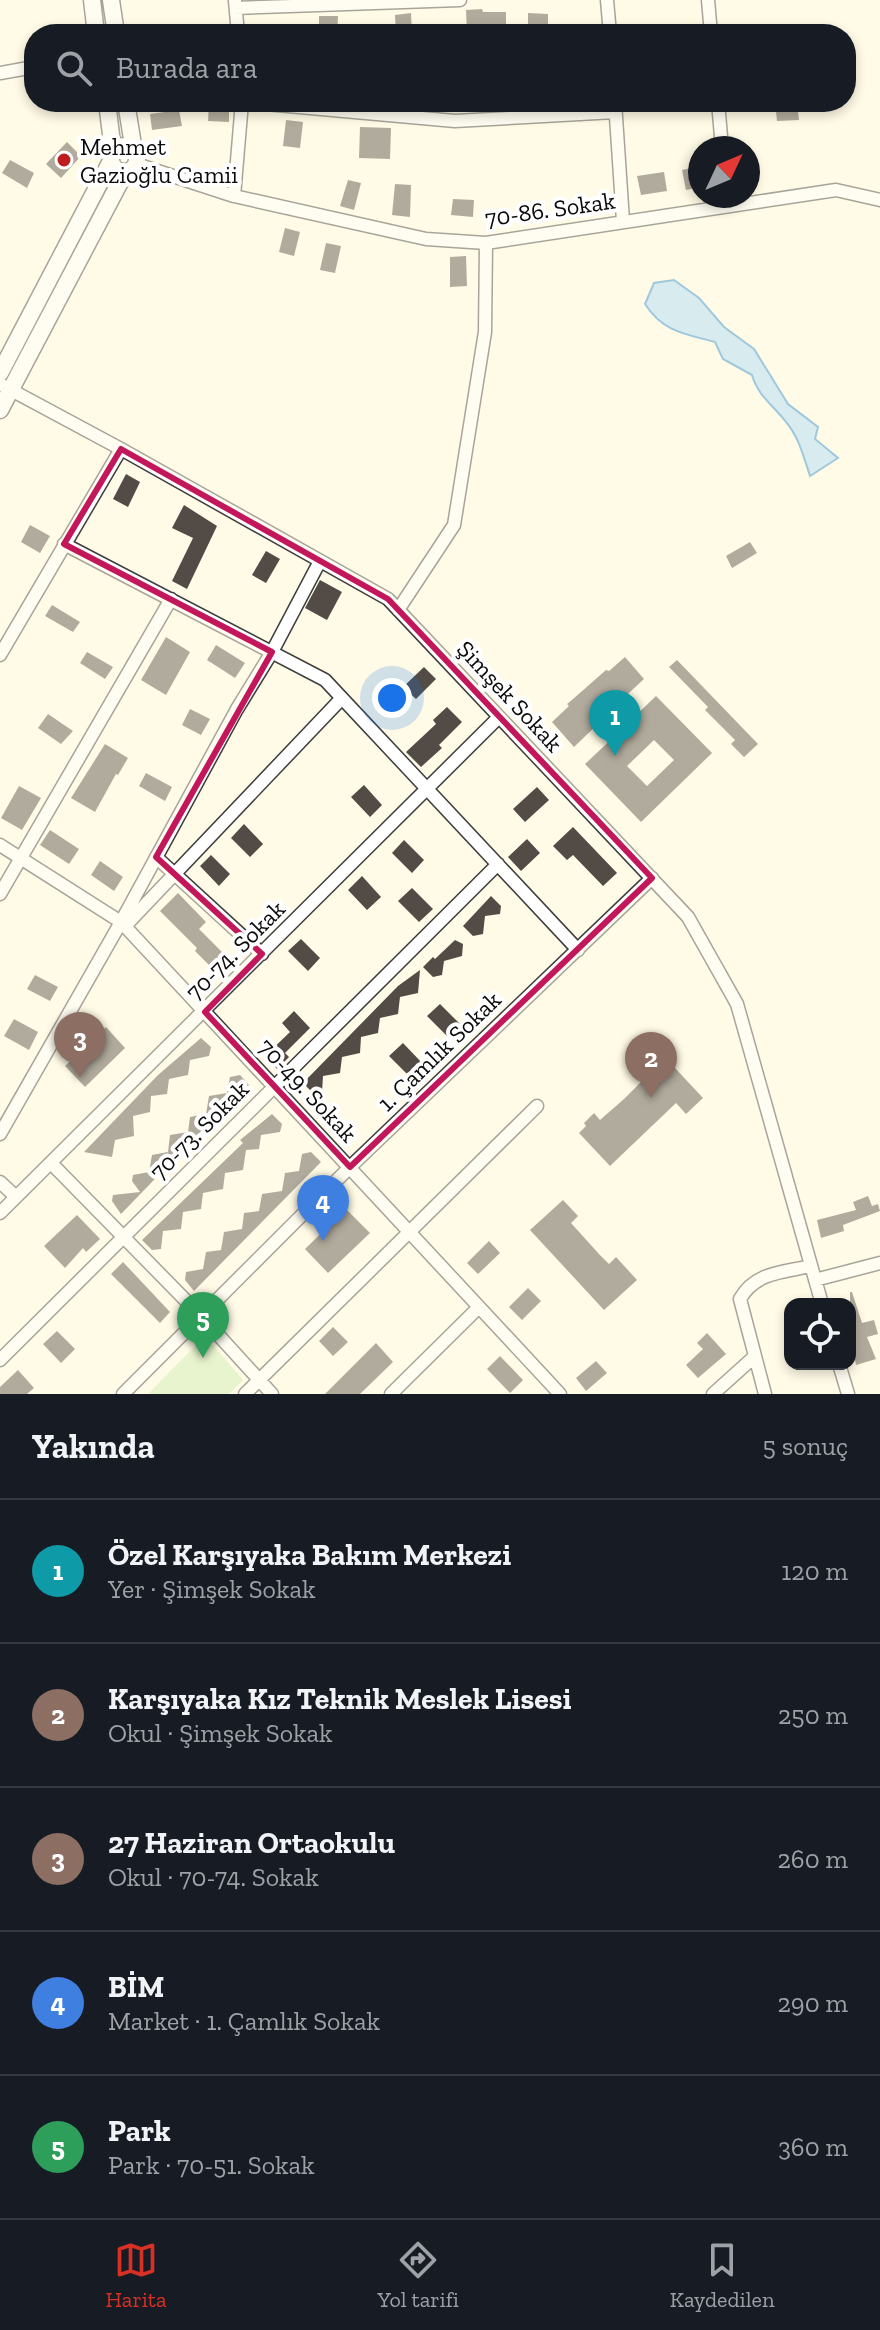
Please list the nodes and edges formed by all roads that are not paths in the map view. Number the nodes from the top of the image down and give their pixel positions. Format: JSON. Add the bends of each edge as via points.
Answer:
{"nodes":[{"id":1,"x":92,"y":0,"type":"edge"},
{"id":2,"x":111,"y":0,"type":"edge"},
{"id":3,"x":460,"y":0,"type":"edge"},
{"id":4,"x":607,"y":0,"type":"edge"},
{"id":5,"x":708,"y":0,"type":"edge"},
{"id":6,"x":236,"y":4,"type":"edge"},
{"id":7,"x":95,"y":24,"type":"edge"},
{"id":8,"x":115,"y":24,"type":"edge"},
{"id":9,"x":237,"y":24,"type":"edge"},
{"id":10,"x":609,"y":24,"type":"edge"},
{"id":11,"x":710,"y":24,"type":"edge"},
{"id":12,"x":24,"y":69,"type":"edge"},
{"id":13,"x":0,"y":73,"type":"edge"},
{"id":14,"x":108,"y":112,"type":"edge"},
{"id":15,"x":127,"y":112,"type":"edge"},
{"id":16,"x":242,"y":112,"type":"edge"},
{"id":17,"x":355,"y":112,"type":"edge"},
{"id":18,"x":558,"y":112,"type":"edge"},
{"id":19,"x":615,"y":112,"type":"edge"},
{"id":20,"x":719,"y":112,"type":"edge"},
{"id":21,"x":721,"y":136,"type":"edge"},
{"id":22,"x":112,"y":156,"type":"junction"},
{"id":23,"x":133,"y":162,"type":"junction"},
{"id":24,"x":234,"y":196,"type":"junction"},
{"id":25,"x":760,"y":197,"type":"edge"},
{"id":26,"x":880,"y":200,"type":"edge"},
{"id":27,"x":688,"y":208,"type":"edge"},
{"id":28,"x":623,"y":221,"type":"junction"},
{"id":29,"x":486,"y":243,"type":"junction"},
{"id":30,"x":0,"y":373,"type":"edge"},
{"id":31,"x":6,"y":387,"type":"edge"},
{"id":32,"x":0,"y":410,"type":"edge"},
{"id":33,"x":121,"y":449,"type":"junction"},
{"id":34,"x":64,"y":544,"type":"junction"},
{"id":35,"x":320,"y":561,"type":"junction"},
{"id":36,"x":171,"y":599,"type":"junction"},
{"id":37,"x":398,"y":610,"type":"junction"},
{"id":38,"x":272,"y":652,"type":"junction"},
{"id":39,"x":0,"y":655,"type":"edge"},
{"id":40,"x":342,"y":698,"type":"junction"},
{"id":41,"x":499,"y":717,"type":"junction"},
{"id":42,"x":427,"y":789,"type":"junction"},
{"id":43,"x":0,"y":845,"type":"edge"},
{"id":44,"x":156,"y":857,"type":"junction"},
{"id":45,"x":21,"y":858,"type":"junction"},
{"id":46,"x":498,"y":864,"type":"junction"},
{"id":47,"x":175,"y":873,"type":"junction"},
{"id":48,"x":652,"y":878,"type":"junction"},
{"id":49,"x":0,"y":894,"type":"edge"},
{"id":50,"x":123,"y":924,"type":"junction"},
{"id":51,"x":578,"y":950,"type":"junction"},
{"id":52,"x":262,"y":954,"type":"junction"},
{"id":53,"x":205,"y":1012,"type":"junction"},
{"id":54,"x":274,"y":1086,"type":"junction"},
{"id":55,"x":537,"y":1106,"type":"dead end"},
{"id":56,"x":0,"y":1134,"type":"edge"},
{"id":57,"x":51,"y":1163,"type":"junction"},
{"id":58,"x":350,"y":1167,"type":"junction"},
{"id":59,"x":0,"y":1182,"type":"edge"},
{"id":60,"x":16,"y":1197,"type":"junction"},
{"id":61,"x":0,"y":1213,"type":"edge"},
{"id":62,"x":410,"y":1232,"type":"junction"},
{"id":63,"x":123,"y":1237,"type":"junction"},
{"id":64,"x":880,"y":1263,"type":"edge"},
{"id":65,"x":811,"y":1266,"type":"junction"},
{"id":66,"x":815,"y":1280,"type":"junction"},
{"id":67,"x":820,"y":1298,"type":"edge"},
{"id":68,"x":479,"y":1307,"type":"junction"},
{"id":69,"x":201,"y":1316,"type":"junction"},
{"id":70,"x":754,"y":1357,"type":"junction"},
{"id":71,"x":0,"y":1360,"type":"edge"},
{"id":72,"x":841,"y":1370,"type":"edge"},
{"id":73,"x":259,"y":1380,"type":"junction"},
{"id":74,"x":550,"y":1384,"type":"junction"},
{"id":75,"x":123,"y":1394,"type":"edge"},
{"id":76,"x":245,"y":1394,"type":"edge"},
{"id":77,"x":272,"y":1394,"type":"edge"},
{"id":78,"x":391,"y":1394,"type":"edge"},
{"id":79,"x":539,"y":1394,"type":"edge"},
{"id":80,"x":560,"y":1394,"type":"edge"},
{"id":81,"x":713,"y":1394,"type":"edge"},
{"id":82,"x":765,"y":1394,"type":"edge"},
{"id":83,"x":848,"y":1394,"type":"edge"}],
"edges":[{"from":1,"to":7,"type":"street"},
{"from":2,"to":8,"type":"street"},
{"from":3,"to":6,"type":"street"},
{"from":4,"to":10,"type":"street"},
{"from":5,"to":11,"type":"street"},
{"from":6,"to":9,"type":"street"},
{"from":12,"to":13,"type":"street"},
{"from":14,"to":22,"type":"street"},
{"from":15,"to":23,"type":"street"},
{"from":16,"to":24,"type":"street"},
{"from":17,"to":18,"type":"street","via":[[455,121]]},
{"from":19,"to":28,"type":"street"},
{"from":20,"to":21,"type":"street"},
{"from":22,"to":23,"type":"street","via":[[122,146]]},
{"from":22,"to":30,"type":"street"},
{"from":23,"to":24,"type":"street","name":"70-86. Sokak"},
{"from":23,"to":31,"type":"street"},
{"from":24,"to":29,"type":"street","name":"70-86. Sokak","via":[[426,239]]},
{"from":25,"to":26,"type":"street","name":"70-86. Sokak","via":[[836,190]]},
{"from":27,"to":28,"type":"street","name":"70-86. Sokak"},
{"from":28,"to":29,"type":"street","name":"70-86. Sokak"},
{"from":29,"to":37,"type":"street","via":[[485,332],[454,525]]},
{"from":31,"to":32,"type":"street"},
{"from":31,"to":33,"type":"street","name":"Şimşek Sokak"},
{"from":33,"to":34,"type":"street"},
{"from":33,"to":35,"type":"street","name":"Şimşek Sokak"},
{"from":34,"to":36,"type":"street"},
{"from":34,"to":39,"type":"street"},
{"from":35,"to":37,"type":"street","name":"Şimşek Sokak"},
{"from":35,"to":38,"type":"street"},
{"from":36,"to":38,"type":"street"},
{"from":36,"to":45,"type":"street"},
{"from":37,"to":41,"type":"street","name":"Şimşek Sokak"},
{"from":38,"to":40,"type":"street","via":[[325,680]]},
{"from":38,"to":44,"type":"street"},
{"from":40,"to":42,"type":"street"},
{"from":40,"to":47,"type":"street"},
{"from":41,"to":42,"type":"street","name":"70-74. Sokak"},
{"from":41,"to":48,"type":"street","name":"Şimşek Sokak"},
{"from":42,"to":46,"type":"street"},
{"from":42,"to":52,"type":"street","name":"70-74. Sokak"},
{"from":43,"to":45,"type":"street","name":"70-49. Sokak"},
{"from":44,"to":47,"type":"street"},
{"from":44,"to":50,"type":"street"},
{"from":45,"to":49,"type":"street"},
{"from":45,"to":50,"type":"street","name":"70-49. Sokak"},
{"from":46,"to":51,"type":"street"},
{"from":46,"to":54,"type":"street","name":"70-73. Sokak"},
{"from":47,"to":50,"type":"street"},
{"from":47,"to":52,"type":"street"},
{"from":48,"to":51,"type":"street","name":"1. Çamlık Sokak"},
{"from":48,"to":65,"type":"street","name":"Şimşek Sokak","via":[[688,917],[737,1004]]},
{"from":50,"to":53,"type":"street","name":"70-49. Sokak"},
{"from":50,"to":56,"type":"street"},
{"from":51,"to":58,"type":"street","name":"1. Çamlık Sokak"},
{"from":52,"to":53,"type":"street","name":"70-74. Sokak"},
{"from":53,"to":54,"type":"street","name":"70-49. Sokak"},
{"from":53,"to":57,"type":"street","name":"70-74. Sokak"},
{"from":54,"to":58,"type":"street","name":"70-49. Sokak"},
{"from":54,"to":63,"type":"street","name":"70-73. Sokak"},
{"from":55,"to":62,"type":"street"},
{"from":57,"to":60,"type":"street","name":"70-74. Sokak"},
{"from":57,"to":63,"type":"street"},
{"from":58,"to":62,"type":"street","name":"70-49. Sokak"},
{"from":58,"to":69,"type":"street","name":"1. Çamlık Sokak"},
{"from":59,"to":60,"type":"street"},
{"from":60,"to":61,"type":"street","name":"70-74. Sokak"},
{"from":62,"to":68,"type":"street","name":"70-49. Sokak"},
{"from":62,"to":73,"type":"street"},
{"from":63,"to":69,"type":"street"},
{"from":63,"to":71,"type":"street","name":"70-73. Sokak"},
{"from":64,"to":66,"type":"street"},
{"from":65,"to":66,"type":"street","name":"Şimşek Sokak"},
{"from":65,"to":70,"type":"street","via":[[759,1277],[747,1287],[740,1299]]},
{"from":66,"to":67,"type":"street","name":"Şimşek Sokak"},
{"from":68,"to":74,"type":"street","name":"70-49. Sokak"},
{"from":68,"to":78,"type":"street"},
{"from":69,"to":73,"type":"street"},
{"from":69,"to":75,"type":"street","name":"1. Çamlık Sokak"},
{"from":70,"to":81,"type":"street"},
{"from":70,"to":82,"type":"street"},
{"from":72,"to":83,"type":"street"},
{"from":73,"to":76,"type":"street"},
{"from":73,"to":77,"type":"street"},
{"from":74,"to":79,"type":"street"},
{"from":74,"to":80,"type":"street","name":"70-49. Sokak"}]}
